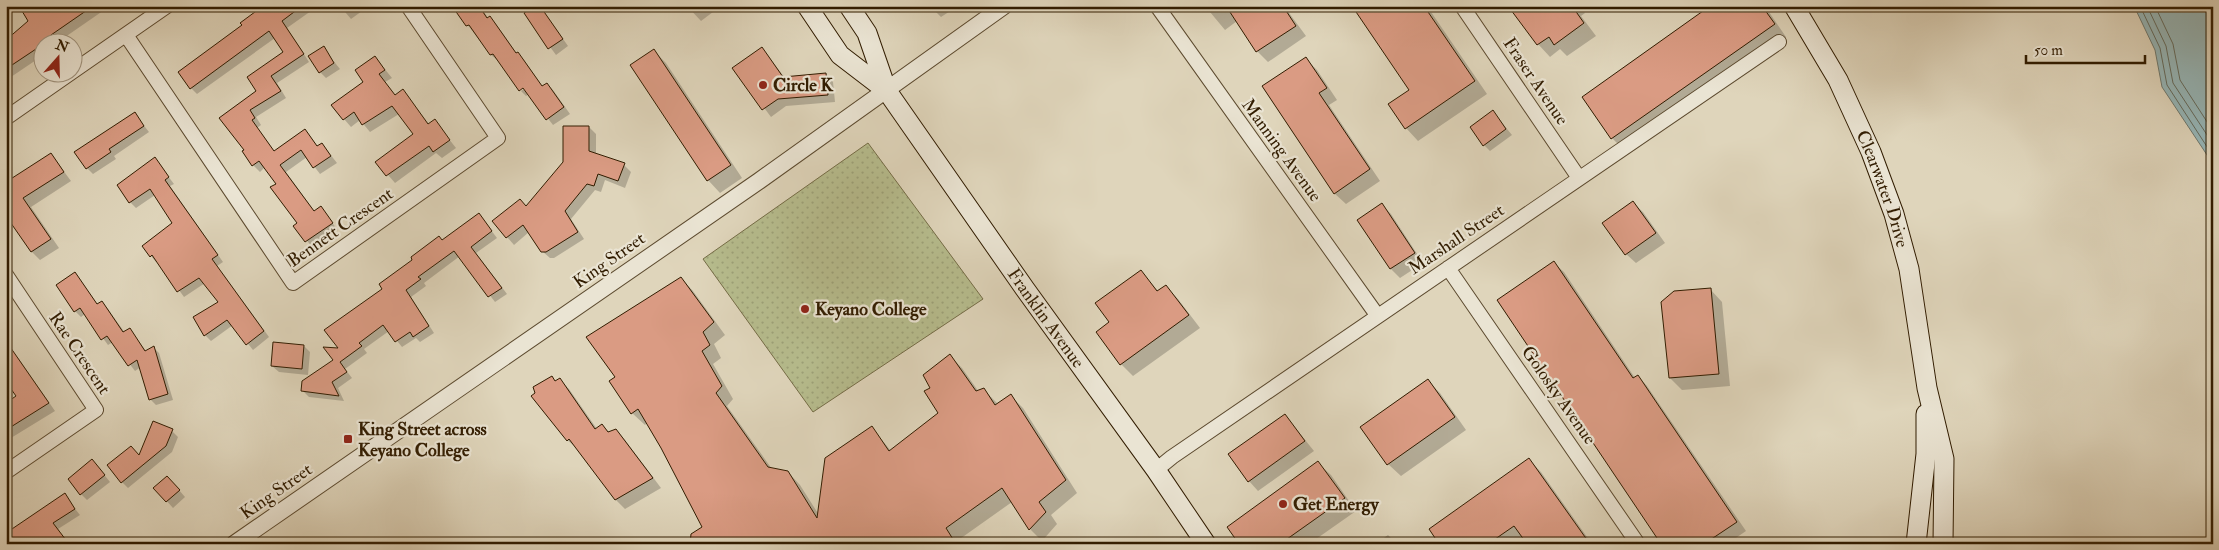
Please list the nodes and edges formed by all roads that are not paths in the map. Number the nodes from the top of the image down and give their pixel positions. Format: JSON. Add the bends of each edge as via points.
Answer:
{"nodes":[{"id":1,"x":167,"y":6,"type":"edge"},
{"id":2,"x":408,"y":6,"type":"edge"},
{"id":3,"x":806,"y":6,"type":"edge"},
{"id":4,"x":849,"y":6,"type":"edge"},
{"id":5,"x":1004,"y":6,"type":"edge"},
{"id":6,"x":1157,"y":6,"type":"edge"},
{"id":7,"x":1462,"y":6,"type":"edge"},
{"id":8,"x":1794,"y":6,"type":"edge"},
{"id":9,"x":126,"y":35,"type":"junction"},
{"id":10,"x":1779,"y":42,"type":"dead end"},
{"id":11,"x":82,"y":65,"type":"edge"},
{"id":12,"x":58,"y":82,"type":"edge"},
{"id":13,"x":887,"y":91,"type":"junction"},
{"id":14,"x":6,"y":118,"type":"edge"},
{"id":15,"x":1579,"y":178,"type":"junction"},
{"id":16,"x":1448,"y":268,"type":"junction"},
{"id":17,"x":6,"y":275,"type":"edge"},
{"id":18,"x":1378,"y":315,"type":"junction"},
{"id":19,"x":1927,"y":388,"type":"junction"},
{"id":20,"x":1156,"y":470,"type":"junction"},
{"id":21,"x":6,"y":472,"type":"edge"},
{"id":22,"x":234,"y":544,"type":"edge"},
{"id":23,"x":1206,"y":544,"type":"edge"},
{"id":24,"x":1638,"y":544,"type":"edge"},
{"id":25,"x":1916,"y":544,"type":"edge"},
{"id":26,"x":1943,"y":544,"type":"edge"}],
"edges":[{"from":1,"to":9,"type":"street"},
{"from":2,"to":9,"type":"street","name":"Bennett Crescent","via":[[498,138],[293,283]]},
{"from":3,"to":13,"type":"main road","name":"Franklin Avenue","via":[[840,55]]},
{"from":4,"to":13,"type":"main road","name":"Franklin Avenue","via":[[867,33]]},
{"from":5,"to":13,"type":"street","name":"King Street"},
{"from":6,"to":18,"type":"street","name":"Manning Avenue"},
{"from":7,"to":15,"type":"street","name":"Fraser Avenue"},
{"from":8,"to":19,"type":"main road","name":"Clearwater Drive","via":[[1838,80],[1871,152],[1894,214],[1909,269]]},
{"from":9,"to":11,"type":"street"},
{"from":10,"to":15,"type":"street","name":"Marshall Street"},
{"from":12,"to":14,"type":"street"},
{"from":13,"to":20,"type":"main road","name":"Franklin Avenue"},
{"from":13,"to":22,"type":"street","name":"King Street"},
{"from":15,"to":16,"type":"street","name":"Marshall Street"},
{"from":16,"to":18,"type":"street","name":"Marshall Street"},
{"from":16,"to":24,"type":"street","name":"Golosky Avenue"},
{"from":17,"to":21,"type":"street","name":"Rae Crescent","via":[[96,410]]},
{"from":18,"to":20,"type":"street","name":"Marshall Street"},
{"from":19,"to":25,"type":"main road","name":"Clearwater Drive","via":[[1926,454]]},
{"from":19,"to":26,"type":"main road","name":"Clearwater Drive","via":[[1944,459]]},
{"from":20,"to":23,"type":"main road","name":"Franklin Avenue"}]}
